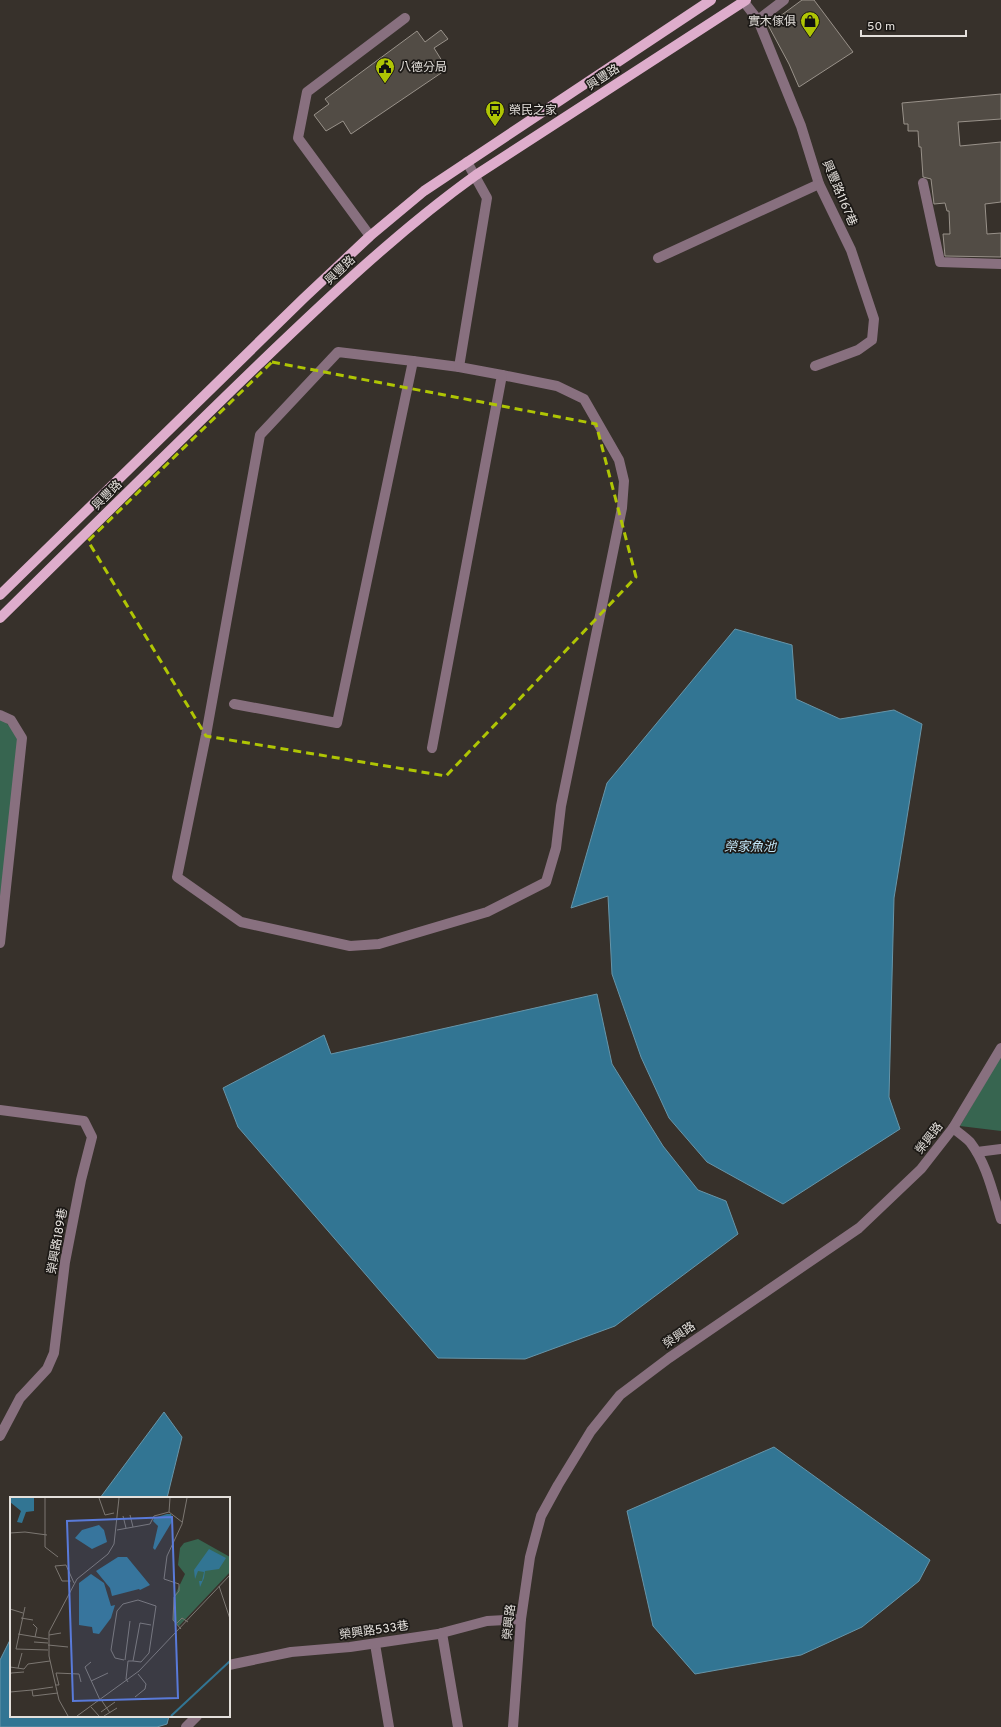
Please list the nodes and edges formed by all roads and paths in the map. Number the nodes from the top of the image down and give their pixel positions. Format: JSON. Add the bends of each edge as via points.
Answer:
{"nodes":[{"id":1,"x":711,"y":0,"type":"edge"},
{"id":2,"x":784,"y":0,"type":"edge"},
{"id":3,"x":745,"y":1,"type":"edge"},
{"id":4,"x":405,"y":18,"type":"dead end"},
{"id":5,"x":758,"y":20,"type":"junction"},
{"id":6,"x":468,"y":162,"type":"junction"},
{"id":7,"x":476,"y":175,"type":"junction"},
{"id":8,"x":923,"y":183,"type":"dead end"},
{"id":9,"x":819,"y":184,"type":"junction"},
{"id":10,"x":370,"y":236,"type":"junction"},
{"id":11,"x":658,"y":258,"type":"dead end"},
{"id":12,"x":1001,"y":264,"type":"edge"},
{"id":13,"x":413,"y":361,"type":"junction"},
{"id":14,"x":814,"y":366,"type":"dead end"},
{"id":15,"x":459,"y":368,"type":"junction"},
{"id":16,"x":502,"y":375,"type":"junction"},
{"id":17,"x":0,"y":595,"type":"edge"},
{"id":18,"x":0,"y":618,"type":"edge"},
{"id":19,"x":234,"y":704,"type":"dead end"},
{"id":20,"x":0,"y":715,"type":"edge"},
{"id":21,"x":432,"y":748,"type":"dead end"},
{"id":22,"x":0,"y":943,"type":"edge"},
{"id":23,"x":1001,"y":1048,"type":"edge"},
{"id":24,"x":0,"y":1110,"type":"edge"},
{"id":25,"x":953,"y":1128,"type":"junction"},
{"id":26,"x":1001,"y":1149,"type":"edge"},
{"id":27,"x":977,"y":1152,"type":"junction"},
{"id":28,"x":1001,"y":1219,"type":"edge"},
{"id":29,"x":0,"y":1436,"type":"edge"},
{"id":30,"x":521,"y":1619,"type":"junction"},
{"id":31,"x":442,"y":1633,"type":"junction"},
{"id":32,"x":375,"y":1644,"type":"junction"},
{"id":33,"x":230,"y":1665,"type":"edge"},
{"id":34,"x":197,"y":1717,"type":"edge"},
{"id":35,"x":186,"y":1727,"type":"edge"},
{"id":36,"x":389,"y":1727,"type":"edge"},
{"id":37,"x":458,"y":1727,"type":"edge"},
{"id":38,"x":513,"y":1727,"type":"edge"}],
"edges":[{"from":1,"to":6,"type":"main road","name":"興豐路"},
{"from":2,"to":5,"type":"street"},
{"from":3,"to":5,"type":"street","name":"興豐路1167巷"},
{"from":3,"to":7,"type":"main road","name":"興豐路"},
{"from":4,"to":10,"type":"street","via":[[307,92],[298,138]]},
{"from":5,"to":9,"type":"street","name":"興豐路1167巷","via":[[801,126]]},
{"from":6,"to":7,"type":"street"},
{"from":6,"to":10,"type":"main road","name":"興豐路","via":[[424,191]]},
{"from":7,"to":15,"type":"street","via":[[488,198]]},
{"from":7,"to":18,"type":"main road","name":"興豐路","via":[[448,195],[358,271]]},
{"from":8,"to":12,"type":"street","via":[[940,262]]},
{"from":9,"to":11,"type":"street"},
{"from":9,"to":14,"type":"street","name":"興豐路1167巷","via":[[851,250],[874,319],[872,340],[858,350]]},
{"from":10,"to":17,"type":"main road","name":"興豐路"},
{"from":13,"to":15,"type":"street"},
{"from":13,"to":16,"type":"street","via":[[338,352],[260,435],[206,734],[177,877],[241,922],[350,946],[379,944],[487,912],[546,882],[556,848],[560,806],[622,508],[624,481],[619,460],[584,399],[557,386]]},
{"from":13,"to":19,"type":"street","via":[[338,723]]},
{"from":15,"to":16,"type":"street"},
{"from":16,"to":21,"type":"street"},
{"from":20,"to":22,"type":"street","via":[[11,720],[22,738]]},
{"from":23,"to":25,"type":"street","name":"榮興路"},
{"from":24,"to":29,"type":"street","name":"榮興路189巷","via":[[84,1121],[92,1137],[65,1262],[54,1353],[47,1369],[20,1398]]},
{"from":25,"to":27,"type":"street","via":[[969,1141]]},
{"from":25,"to":30,"type":"street","name":"榮興路","via":[[921,1169],[859,1228],[669,1358],[620,1395],[591,1431],[541,1516],[530,1557]]},
{"from":26,"to":27,"type":"street"},
{"from":27,"to":28,"type":"street"},
{"from":30,"to":31,"type":"street","name":"榮興路533巷","via":[[488,1621]]},
{"from":30,"to":38,"type":"street","name":"榮興路"},
{"from":31,"to":32,"type":"street","name":"榮興路533巷"},
{"from":31,"to":37,"type":"street"},
{"from":32,"to":33,"type":"street","name":"榮興路533巷","via":[[291,1652]]},
{"from":32,"to":36,"type":"street"},
{"from":34,"to":35,"type":"street"}]}
